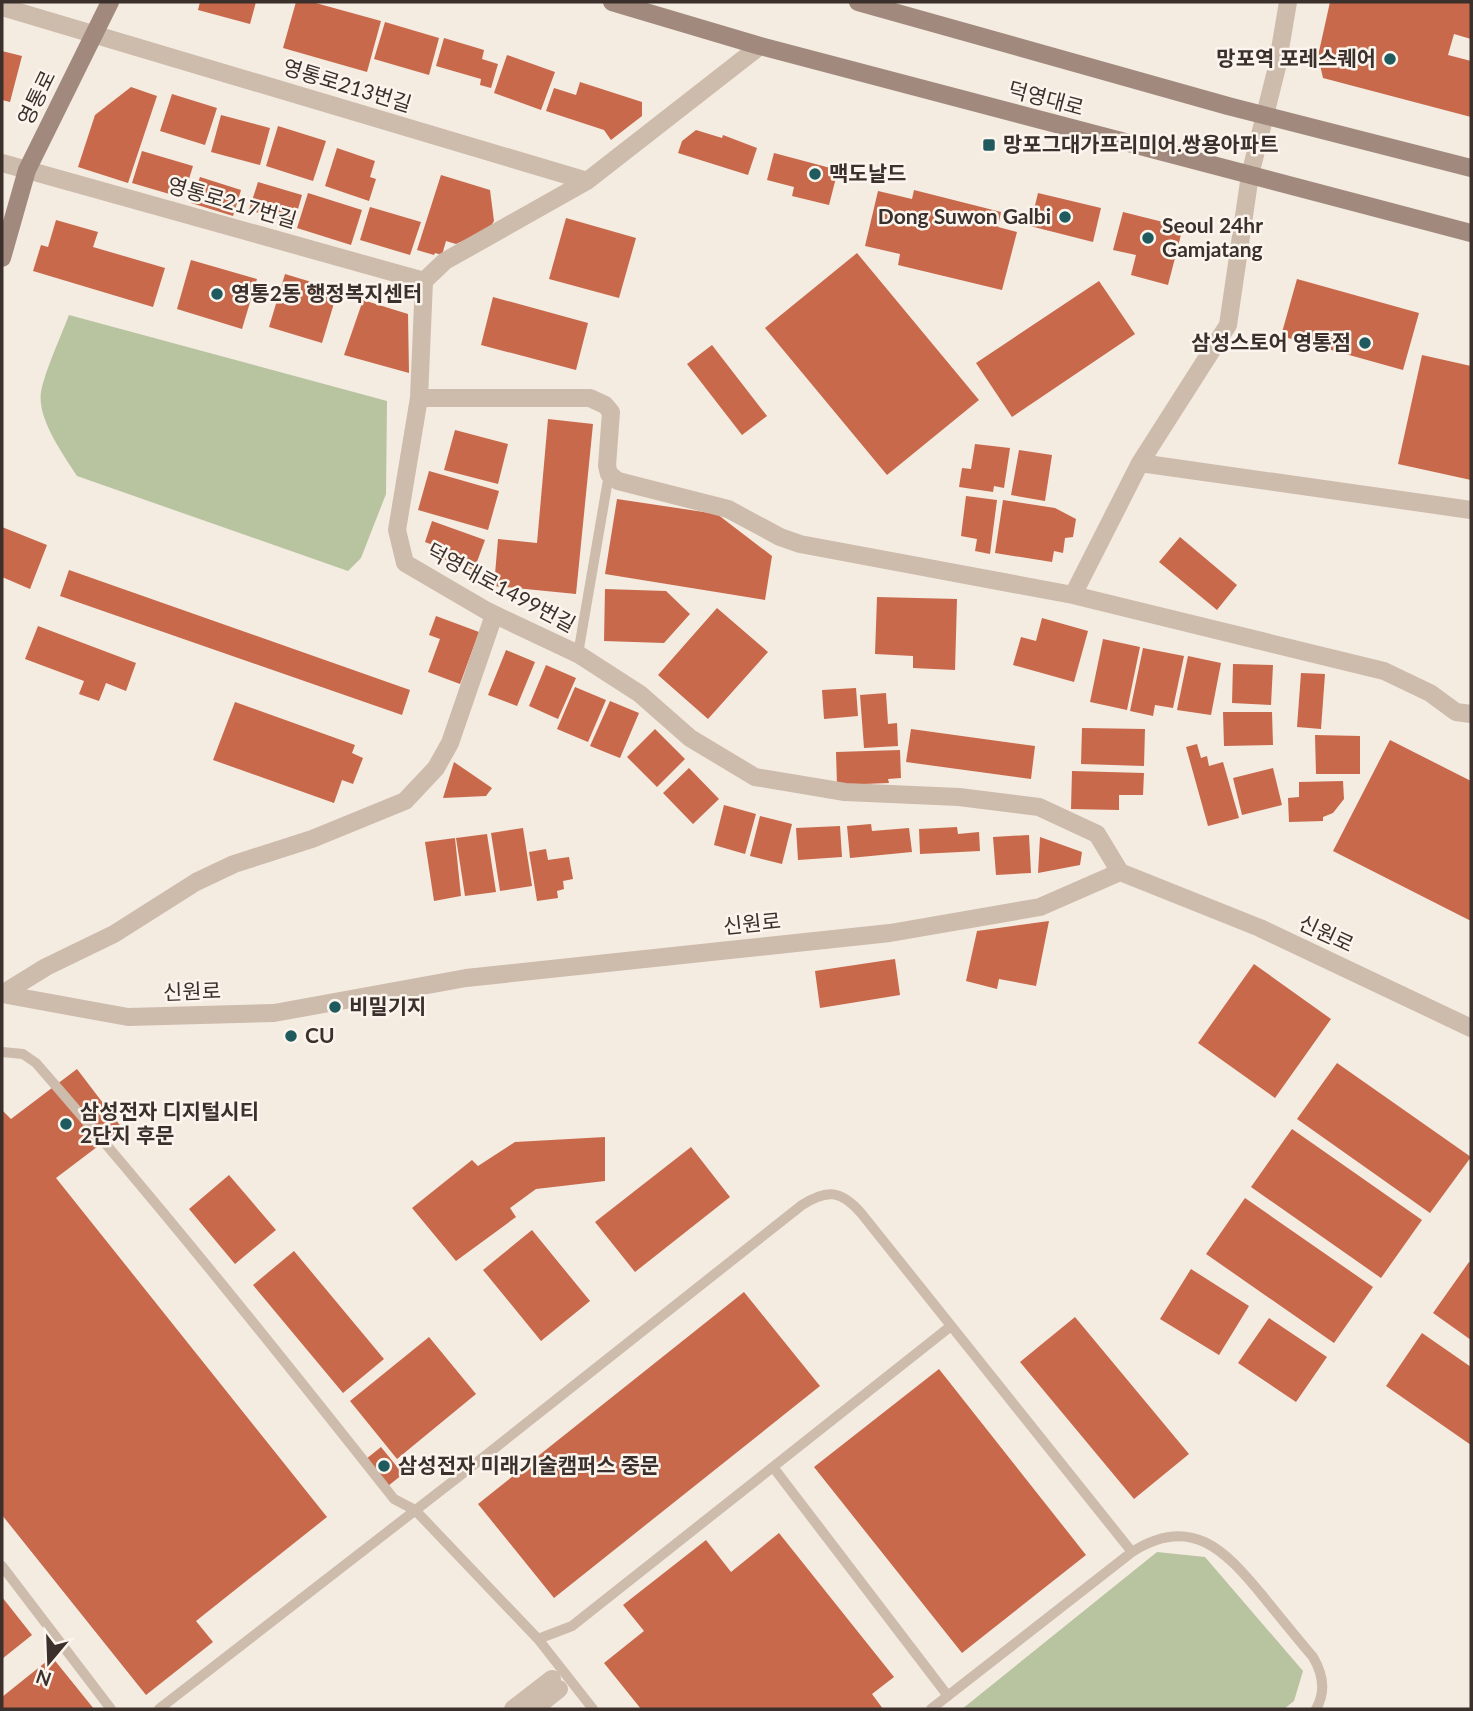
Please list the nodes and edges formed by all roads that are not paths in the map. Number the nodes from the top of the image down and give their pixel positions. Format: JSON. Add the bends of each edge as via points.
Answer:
{"nodes":[{"id":1,"x":110,"y":2,"type":"edge"},
{"id":2,"x":612,"y":2,"type":"edge"},
{"id":3,"x":858,"y":2,"type":"edge"},
{"id":4,"x":1288,"y":2,"type":"edge"},
{"id":5,"x":2,"y":7,"type":"edge"},
{"id":6,"x":93,"y":34,"type":"junction"},
{"id":7,"x":760,"y":46,"type":"junction"},
{"id":8,"x":1264,"y":115,"type":"junction"},
{"id":9,"x":2,"y":163,"type":"edge"},
{"id":10,"x":1471,"y":168,"type":"edge"},
{"id":11,"x":27,"y":170,"type":"junction"},
{"id":12,"x":1250,"y":175,"type":"junction"},
{"id":13,"x":587,"y":181,"type":"junction"},
{"id":14,"x":1471,"y":233,"type":"edge"},
{"id":15,"x":2,"y":258,"type":"edge"},
{"id":16,"x":424,"y":281,"type":"junction"},
{"id":17,"x":419,"y":398,"type":"junction"},
{"id":18,"x":1140,"y":463,"type":"junction"},
{"id":19,"x":609,"y":474,"type":"junction"},
{"id":20,"x":1471,"y":510,"type":"edge"},
{"id":21,"x":1073,"y":595,"type":"junction"},
{"id":22,"x":494,"y":615,"type":"junction"},
{"id":23,"x":578,"y":654,"type":"junction"},
{"id":24,"x":1471,"y":715,"type":"edge"},
{"id":25,"x":1120,"y":872,"type":"junction"},
{"id":26,"x":2,"y":994,"type":"edge"},
{"id":27,"x":1471,"y":1028,"type":"edge"},
{"id":28,"x":2,"y":1052,"type":"edge"},
{"id":29,"x":951,"y":1326,"type":"junction"},
{"id":30,"x":772,"y":1467,"type":"junction"},
{"id":31,"x":415,"y":1510,"type":"junction"},
{"id":32,"x":1132,"y":1552,"type":"junction"},
{"id":33,"x":2,"y":1566,"type":"edge"},
{"id":34,"x":538,"y":1639,"type":"junction"},
{"id":35,"x":948,"y":1696,"type":"junction"},
{"id":36,"x":111,"y":1709,"type":"edge"},
{"id":37,"x":159,"y":1709,"type":"edge"},
{"id":38,"x":513,"y":1709,"type":"edge"},
{"id":39,"x":534,"y":1709,"type":"edge"},
{"id":40,"x":593,"y":1709,"type":"edge"},
{"id":41,"x":931,"y":1709,"type":"edge"},
{"id":42,"x":1316,"y":1709,"type":"edge"}],
"edges":[{"from":1,"to":6,"type":"street","name":"영통로"},
{"from":2,"to":7,"type":"street","name":"덕영대로"},
{"from":3,"to":8,"type":"street","name":"덕영대로"},
{"from":4,"to":8,"type":"street"},
{"from":5,"to":6,"type":"street","name":"영통로213번길"},
{"from":6,"to":11,"type":"street","name":"영통로"},
{"from":6,"to":13,"type":"street","name":"영통로213번길"},
{"from":7,"to":12,"type":"street","name":"덕영대로"},
{"from":7,"to":13,"type":"street"},
{"from":8,"to":10,"type":"street","name":"덕영대로"},
{"from":8,"to":12,"type":"street"},
{"from":9,"to":11,"type":"street","name":"영통로217번길"},
{"from":11,"to":15,"type":"street","name":"영통로"},
{"from":11,"to":16,"type":"street","name":"영통로217번길"},
{"from":12,"to":14,"type":"street","name":"덕영대로"},
{"from":12,"to":18,"type":"street","via":[[1228,325]]},
{"from":13,"to":16,"type":"street","via":[[445,261]]},
{"from":16,"to":17,"type":"street","name":"덕영대로1499번길"},
{"from":17,"to":19,"type":"street","via":[[590,398],[611,412]]},
{"from":17,"to":22,"type":"street","name":"덕영대로1499번길","via":[[397,530],[405,563]]},
{"from":18,"to":20,"type":"street"},
{"from":18,"to":21,"type":"street"},
{"from":19,"to":21,"type":"street","via":[[618,481],[728,509],[800,544]]},
{"from":19,"to":23,"type":"lane"},
{"from":21,"to":24,"type":"street","via":[[1384,671],[1430,693],[1456,712]]},
{"from":22,"to":23,"type":"street","name":"덕영대로1499번길"},
{"from":22,"to":26,"type":"street","via":[[450,743],[436,768],[405,801],[312,839],[234,863]]},
{"from":23,"to":25,"type":"street","name":"덕영대로1499번길","via":[[639,694],[690,738],[755,777],[845,792],[959,797],[1039,807],[1097,834]]},
{"from":25,"to":26,"type":"street","name":"신원로","via":[[1040,907],[890,933],[466,978],[274,1013],[128,1017]]},
{"from":25,"to":27,"type":"street","name":"신원로","via":[[1260,928]]},
{"from":28,"to":31,"type":"lane","via":[[23,1054],[36,1063],[239,1303],[394,1499]]},
{"from":29,"to":30,"type":"lane"},
{"from":29,"to":31,"type":"lane","via":[[854,1205],[838,1195],[821,1195],[802,1205]]},
{"from":29,"to":32,"type":"lane"},
{"from":30,"to":34,"type":"lane","via":[[572,1626]]},
{"from":30,"to":35,"type":"lane"},
{"from":31,"to":34,"type":"lane"},
{"from":31,"to":37,"type":"lane"},
{"from":32,"to":35,"type":"lane"},
{"from":32,"to":42,"type":"lane","via":[[1177,1536],[1202,1540],[1226,1554],[1318,1665],[1322,1690]]},
{"from":33,"to":36,"type":"lane"},
{"from":34,"to":40,"type":"lane"},
{"from":35,"to":41,"type":"lane"},
{"from":38,"to":39,"type":"street","via":[[555,1684]]}]}
